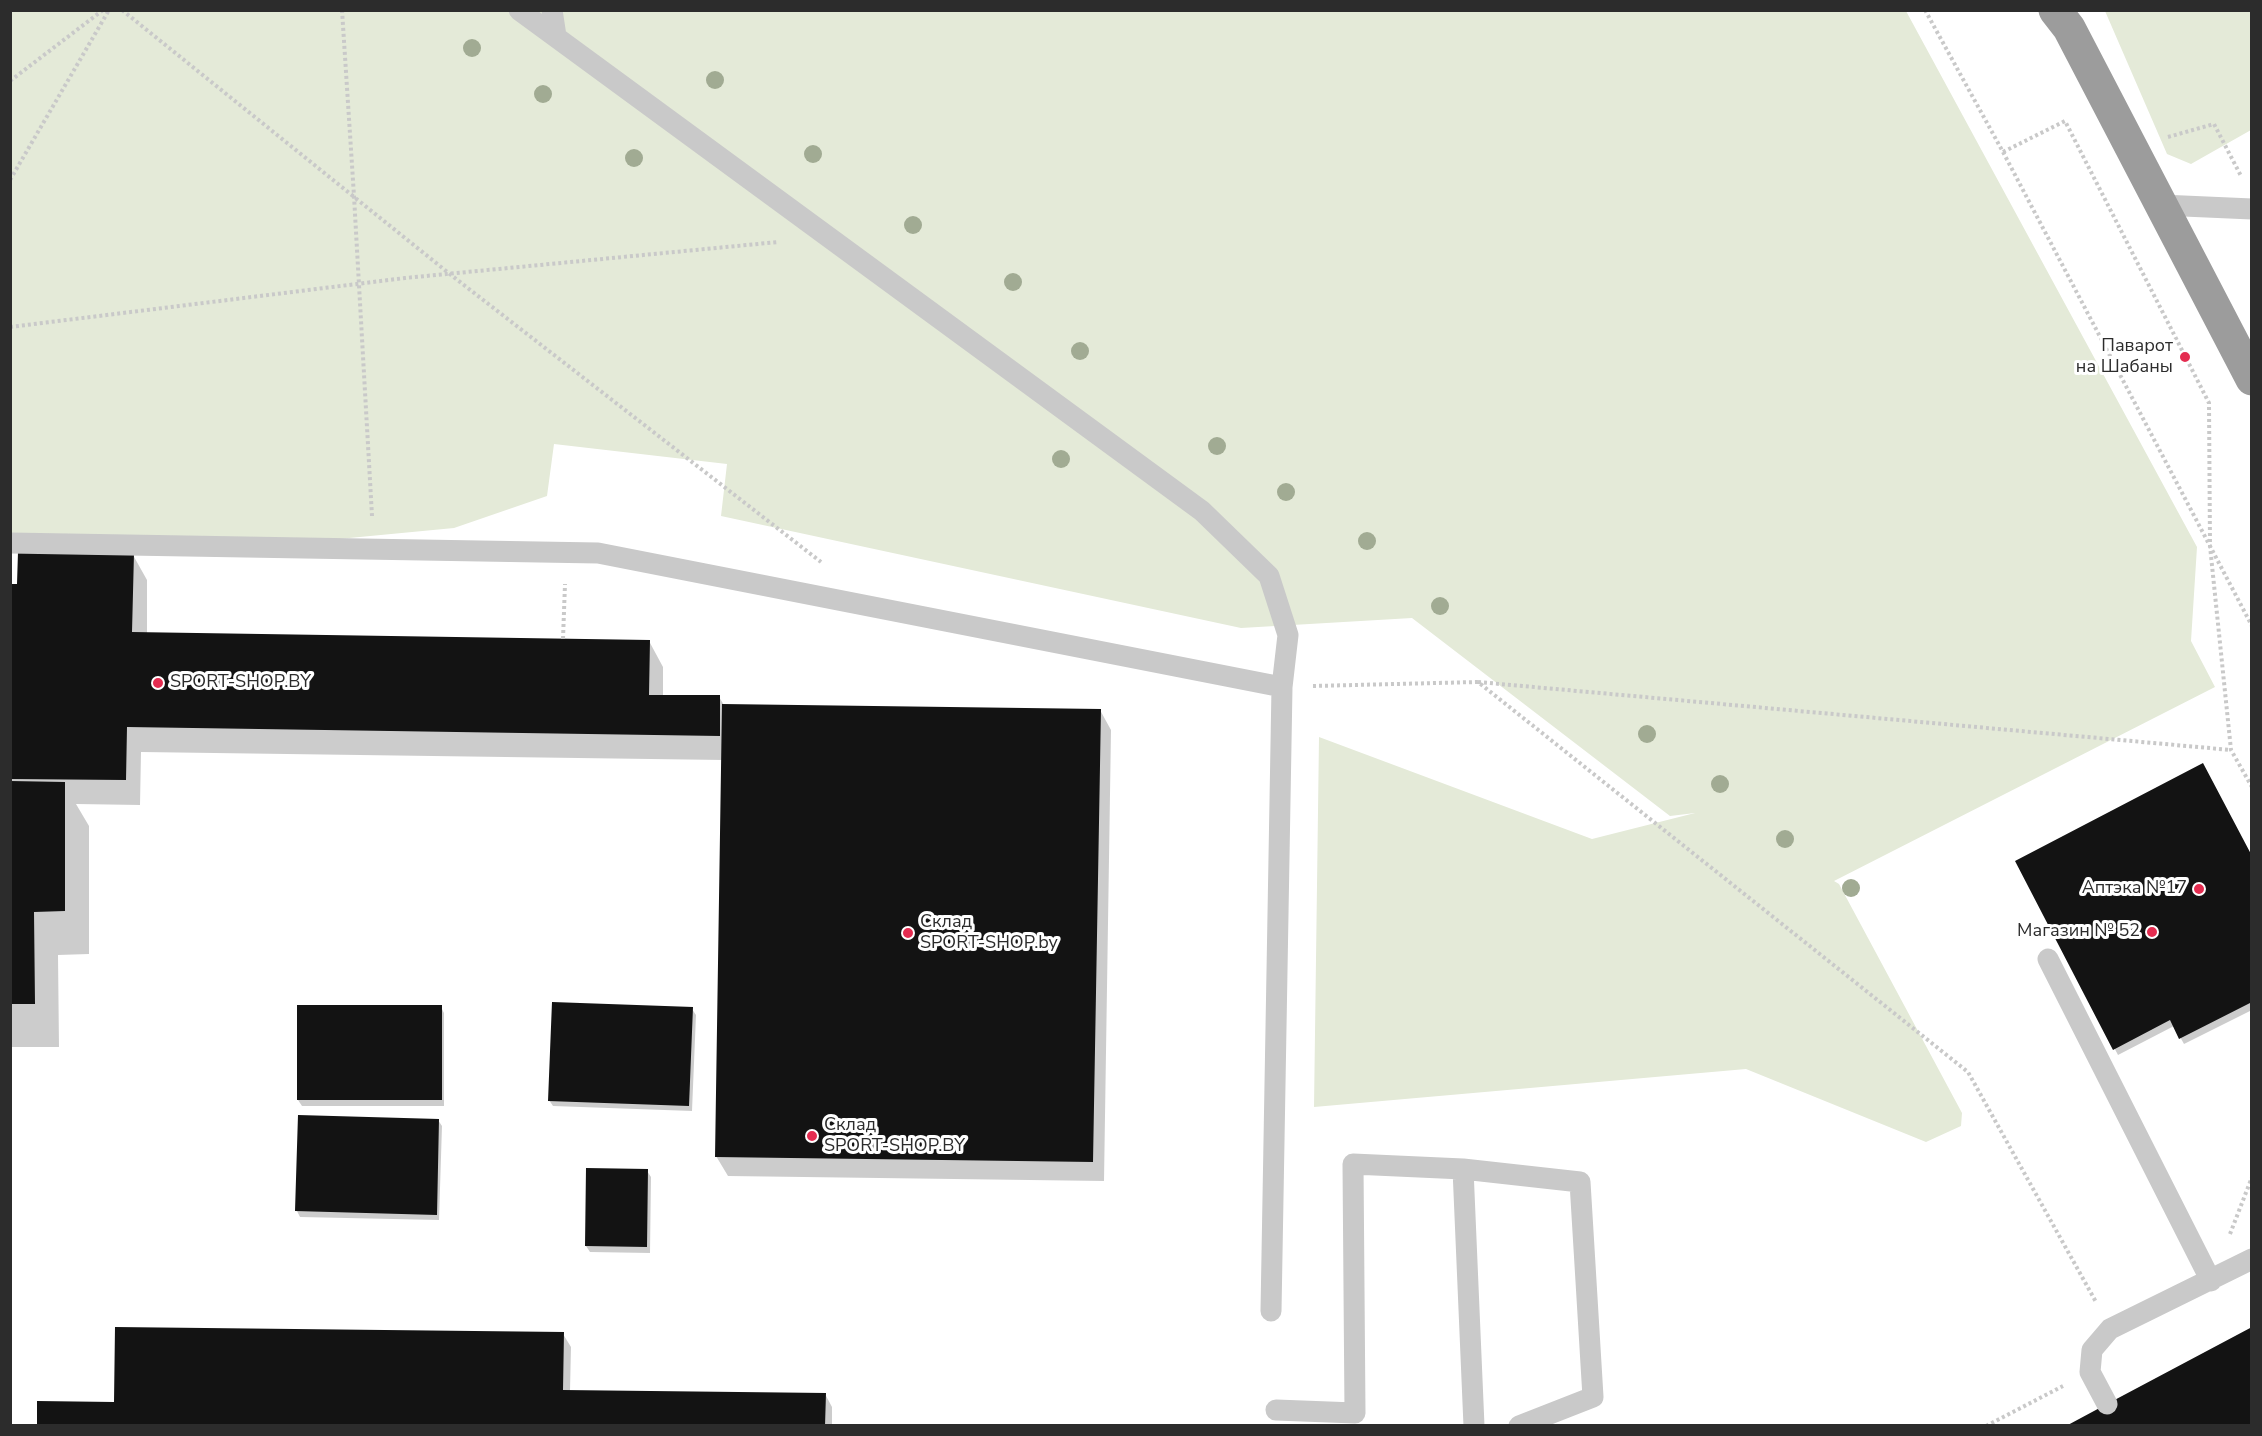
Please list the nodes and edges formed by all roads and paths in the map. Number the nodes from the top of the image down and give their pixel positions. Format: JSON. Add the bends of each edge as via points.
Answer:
{"nodes":[{"id":1,"x":103,"y":10,"type":"edge"},
{"id":2,"x":109,"y":10,"type":"edge"},
{"id":3,"x":122,"y":10,"type":"edge"},
{"id":4,"x":342,"y":10,"type":"edge"},
{"id":5,"x":519,"y":10,"type":"edge"},
{"id":6,"x":552,"y":10,"type":"edge"},
{"id":7,"x":1925,"y":10,"type":"edge"},
{"id":8,"x":2055,"y":10,"type":"edge"},
{"id":9,"x":556,"y":36,"type":"junction"},
{"id":10,"x":10,"y":81,"type":"edge"},
{"id":11,"x":2130,"y":148,"type":"junction"},
{"id":12,"x":2003,"y":152,"type":"junction"},
{"id":13,"x":10,"y":180,"type":"edge"},
{"id":14,"x":2246,"y":184,"type":"dead end"},
{"id":15,"x":354,"y":196,"type":"junction"},
{"id":16,"x":2161,"y":205,"type":"junction"},
{"id":17,"x":2252,"y":209,"type":"edge"},
{"id":18,"x":830,"y":237,"type":"junction"},
{"id":19,"x":451,"y":275,"type":"junction"},
{"id":20,"x":359,"y":284,"type":"junction"},
{"id":21,"x":10,"y":327,"type":"edge"},
{"id":22,"x":2252,"y":379,"type":"edge"},
{"id":23,"x":10,"y":543,"type":"edge"},
{"id":24,"x":2210,"y":546,"type":"junction"},
{"id":25,"x":374,"y":551,"type":"junction"},
{"id":26,"x":562,"y":553,"type":"junction"},
{"id":27,"x":824,"y":564,"type":"dead end"},
{"id":28,"x":2252,"y":626,"type":"edge"},
{"id":29,"x":563,"y":639,"type":"dead end"},
{"id":30,"x":1478,"y":682,"type":"junction"},
{"id":31,"x":1282,"y":687,"type":"junction"},
{"id":32,"x":2231,"y":750,"type":"junction"},
{"id":33,"x":2252,"y":787,"type":"edge"},
{"id":34,"x":2048,"y":959,"type":"dead end"},
{"id":35,"x":1463,"y":1168,"type":"junction"},
{"id":36,"x":2252,"y":1177,"type":"edge"},
{"id":37,"x":2252,"y":1259,"type":"edge"},
{"id":38,"x":2218,"y":1277,"type":"junction"},
{"id":39,"x":1271,"y":1311,"type":"dead end"},
{"id":40,"x":2110,"y":1329,"type":"junction"},
{"id":41,"x":2107,"y":1404,"type":"dead end"},
{"id":42,"x":1276,"y":1410,"type":"dead end"},
{"id":43,"x":1474,"y":1425,"type":"edge"},
{"id":44,"x":1519,"y":1425,"type":"edge"}],
"edges":[{"from":1,"to":10,"type":"path"},
{"from":2,"to":13,"type":"path"},
{"from":3,"to":15,"type":"path"},
{"from":4,"to":15,"type":"path"},
{"from":5,"to":9,"type":"lane"},
{"from":6,"to":9,"type":"lane"},
{"from":7,"to":12,"type":"path"},
{"from":8,"to":11,"type":"highway","via":[[2069,27]]},
{"from":9,"to":18,"type":"lane"},
{"from":11,"to":14,"type":"path","via":[[2214,124]]},
{"from":11,"to":16,"type":"highway"},
{"from":12,"to":24,"type":"path"},
{"from":12,"to":24,"type":"path","via":[[2065,121],[2210,403]]},
{"from":15,"to":19,"type":"path"},
{"from":15,"to":20,"type":"path"},
{"from":16,"to":17,"type":"lane"},
{"from":16,"to":22,"type":"highway"},
{"from":18,"to":19,"type":"path"},
{"from":18,"to":31,"type":"lane","via":[[1202,511],[1269,576],[1288,635]]},
{"from":19,"to":20,"type":"path"},
{"from":19,"to":27,"type":"path"},
{"from":20,"to":21,"type":"path"},
{"from":20,"to":25,"type":"path"},
{"from":23,"to":25,"type":"lane"},
{"from":24,"to":28,"type":"path"},
{"from":24,"to":32,"type":"path"},
{"from":25,"to":26,"type":"lane"},
{"from":26,"to":29,"type":"path"},
{"from":26,"to":31,"type":"lane","via":[[609,555]]},
{"from":30,"to":31,"type":"path"},
{"from":30,"to":32,"type":"path"},
{"from":30,"to":40,"type":"path","via":[[1968,1072]]},
{"from":31,"to":39,"type":"lane"},
{"from":32,"to":33,"type":"path"},
{"from":34,"to":38,"type":"lane"},
{"from":35,"to":42,"type":"lane","via":[[1353,1164],[1355,1413]]},
{"from":35,"to":43,"type":"lane"},
{"from":35,"to":44,"type":"lane","via":[[1580,1182],[1593,1397]]},
{"from":36,"to":38,"type":"path","via":[[2226,1244]]},
{"from":37,"to":38,"type":"lane"},
{"from":38,"to":40,"type":"lane"},
{"from":40,"to":41,"type":"lane","via":[[2092,1350],[2090,1372]]}]}
